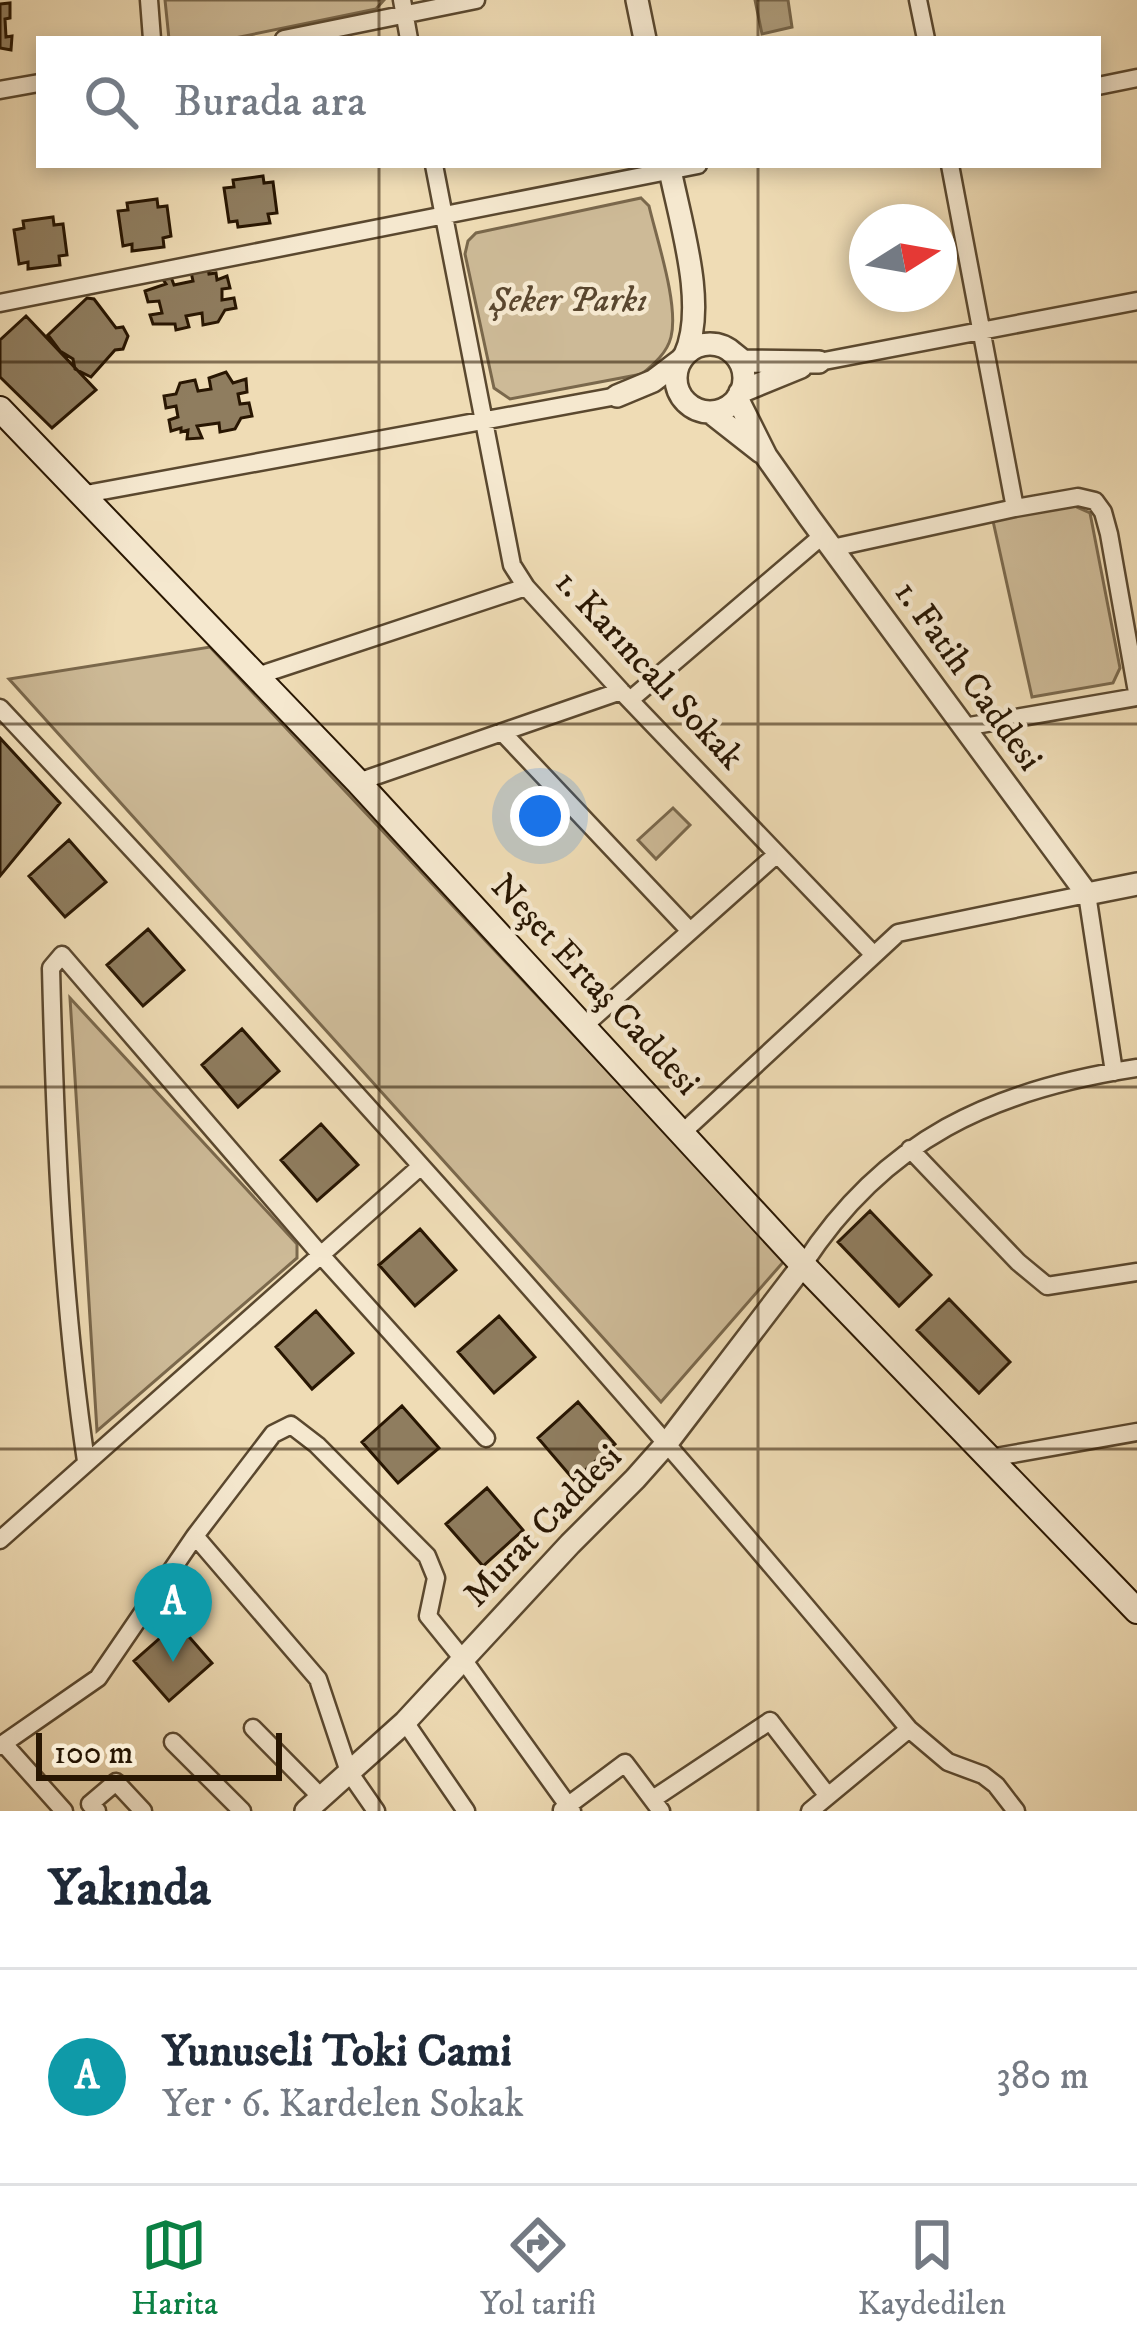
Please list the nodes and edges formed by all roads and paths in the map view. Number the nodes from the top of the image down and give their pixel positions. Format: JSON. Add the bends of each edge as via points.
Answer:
{"nodes":[{"id":1,"x":148,"y":0,"type":"edge"},
{"id":2,"x":476,"y":0,"type":"edge"},
{"id":3,"x":637,"y":0,"type":"edge"},
{"id":4,"x":918,"y":0,"type":"edge"},
{"id":5,"x":403,"y":7,"type":"edge"},
{"id":6,"x":152,"y":36,"type":"edge"},
{"id":7,"x":295,"y":36,"type":"edge"},
{"id":8,"x":644,"y":36,"type":"edge"},
{"id":9,"x":925,"y":36,"type":"edge"},
{"id":10,"x":1137,"y":78,"type":"edge"},
{"id":11,"x":36,"y":84,"type":"edge"},
{"id":12,"x":1101,"y":85,"type":"edge"},
{"id":13,"x":0,"y":90,"type":"edge"},
{"id":14,"x":435,"y":168,"type":"edge"},
{"id":15,"x":669,"y":168,"type":"edge"},
{"id":16,"x":951,"y":168,"type":"edge"},
{"id":17,"x":443,"y":215,"type":"junction"},
{"id":18,"x":693,"y":293,"type":"junction"},
{"id":19,"x":1137,"y":301,"type":"edge"},
{"id":20,"x":0,"y":303,"type":"edge"},
{"id":21,"x":981,"y":329,"type":"junction"},
{"id":22,"x":728,"y":350,"type":"junction"},
{"id":23,"x":683,"y":357,"type":"junction"},
{"id":24,"x":819,"y":362,"type":"junction"},
{"id":25,"x":739,"y":395,"type":"junction"},
{"id":26,"x":617,"y":396,"type":"junction"},
{"id":27,"x":683,"y":400,"type":"junction"},
{"id":28,"x":0,"y":409,"type":"edge"},
{"id":29,"x":710,"y":412,"type":"junction"},
{"id":30,"x":483,"y":422,"type":"junction"},
{"id":31,"x":766,"y":456,"type":"junction"},
{"id":32,"x":86,"y":494,"type":"junction"},
{"id":33,"x":1015,"y":508,"type":"junction"},
{"id":34,"x":827,"y":542,"type":"junction"},
{"id":35,"x":526,"y":587,"type":"junction"},
{"id":36,"x":257,"y":676,"type":"junction"},
{"id":37,"x":1137,"y":694,"type":"edge"},
{"id":38,"x":626,"y":695,"type":"junction"},
{"id":39,"x":0,"y":708,"type":"edge"},
{"id":40,"x":964,"y":727,"type":"junction"},
{"id":41,"x":502,"y":732,"type":"junction"},
{"id":42,"x":358,"y":782,"type":"junction"},
{"id":43,"x":777,"y":854,"type":"junction"},
{"id":44,"x":1137,"y":884,"type":"edge"},
{"id":45,"x":1087,"y":894,"type":"junction"},
{"id":46,"x":690,"y":932,"type":"junction"},
{"id":47,"x":874,"y":955,"type":"junction"},
{"id":48,"x":585,"y":1025,"type":"junction"},
{"id":49,"x":1137,"y":1068,"type":"edge"},
{"id":50,"x":1114,"y":1072,"type":"junction"},
{"id":51,"x":682,"y":1133,"type":"junction"},
{"id":52,"x":910,"y":1149,"type":"junction"},
{"id":53,"x":421,"y":1166,"type":"junction"},
{"id":54,"x":320,"y":1255,"type":"junction"},
{"id":55,"x":803,"y":1265,"type":"junction"},
{"id":56,"x":1137,"y":1272,"type":"edge"},
{"id":57,"x":1137,"y":1432,"type":"edge"},
{"id":58,"x":486,"y":1438,"type":"dead end"},
{"id":59,"x":667,"y":1443,"type":"junction"},
{"id":60,"x":990,"y":1458,"type":"junction"},
{"id":61,"x":86,"y":1461,"type":"junction"},
{"id":62,"x":195,"y":1536,"type":"junction"},
{"id":63,"x":0,"y":1540,"type":"edge"},
{"id":64,"x":1135,"y":1606,"type":"edge"},
{"id":65,"x":462,"y":1658,"type":"junction"},
{"id":66,"x":406,"y":1722,"type":"junction"},
{"id":67,"x":254,"y":1728,"type":"dead end"},
{"id":68,"x":909,"y":1729,"type":"junction"},
{"id":69,"x":172,"y":1742,"type":"dead end"},
{"id":70,"x":3,"y":1745,"type":"edge"},
{"id":71,"x":349,"y":1772,"type":"junction"},
{"id":72,"x":828,"y":1796,"type":"junction"},
{"id":73,"x":313,"y":1804,"type":"edge"},
{"id":74,"x":657,"y":1805,"type":"edge"},
{"id":75,"x":90,"y":1809,"type":"edge"},
{"id":76,"x":567,"y":1809,"type":"edge"},
{"id":77,"x":64,"y":1811,"type":"edge"},
{"id":78,"x":143,"y":1811,"type":"edge"},
{"id":79,"x":242,"y":1811,"type":"edge"},
{"id":80,"x":376,"y":1811,"type":"edge"},
{"id":81,"x":466,"y":1811,"type":"edge"},
{"id":82,"x":810,"y":1811,"type":"edge"},
{"id":83,"x":1016,"y":1811,"type":"edge"}],
"edges":[{"from":1,"to":6,"type":"street"},
{"from":2,"to":5,"type":"street"},
{"from":3,"to":8,"type":"street"},
{"from":4,"to":9,"type":"street"},
{"from":5,"to":7,"type":"street"},
{"from":10,"to":12,"type":"street"},
{"from":11,"to":13,"type":"street"},
{"from":14,"to":17,"type":"street","name":"1. Karıncalı Sokak"},
{"from":15,"to":17,"type":"street"},
{"from":15,"to":18,"type":"street"},
{"from":16,"to":21,"type":"street"},
{"from":17,"to":20,"type":"street"},
{"from":17,"to":30,"type":"street","name":"1. Karıncalı Sokak"},
{"from":18,"to":22,"type":"street"},
{"from":18,"to":23,"type":"street","via":[[692,340]]},
{"from":19,"to":21,"type":"street"},
{"from":21,"to":24,"type":"street"},
{"from":21,"to":33,"type":"street"},
{"from":22,"to":23,"type":"street","via":[[703,344]]},
{"from":22,"to":24,"type":"street","via":[[743,361]]},
{"from":22,"to":25,"type":"street","via":[[743,371]]},
{"from":23,"to":26,"type":"street"},
{"from":23,"to":27,"type":"street","via":[[676,375]]},
{"from":24,"to":25,"type":"street"},
{"from":25,"to":29,"type":"street"},
{"from":25,"to":31,"type":"street"},
{"from":26,"to":27,"type":"street"},
{"from":26,"to":30,"type":"street"},
{"from":27,"to":29,"type":"street"},
{"from":28,"to":32,"type":"main road","name":"Neşet Ertaş Caddesi"},
{"from":29,"to":31,"type":"street"},
{"from":30,"to":32,"type":"street"},
{"from":30,"to":35,"type":"street","name":"1. Karıncalı Sokak","via":[[512,565]]},
{"from":31,"to":34,"type":"street","name":"1. Fatih Caddesi"},
{"from":32,"to":36,"type":"main road","name":"Neşet Ertaş Caddesi"},
{"from":33,"to":34,"type":"street"},
{"from":33,"to":37,"type":"street","via":[[1078,497],[1103,512]]},
{"from":34,"to":38,"type":"street"},
{"from":34,"to":40,"type":"street","name":"1. Fatih Caddesi"},
{"from":35,"to":36,"type":"street"},
{"from":35,"to":38,"type":"street","name":"1. Karıncalı Sokak"},
{"from":36,"to":42,"type":"main road","name":"Neşet Ertaş Caddesi"},
{"from":37,"to":40,"type":"street"},
{"from":38,"to":41,"type":"street"},
{"from":38,"to":43,"type":"street","name":"1. Karıncalı Sokak"},
{"from":39,"to":53,"type":"street"},
{"from":40,"to":45,"type":"street","name":"1. Fatih Caddesi"},
{"from":41,"to":42,"type":"street"},
{"from":41,"to":46,"type":"street"},
{"from":42,"to":48,"type":"main road","name":"Neşet Ertaş Caddesi"},
{"from":43,"to":46,"type":"street"},
{"from":43,"to":47,"type":"street","name":"1. Karıncalı Sokak"},
{"from":44,"to":45,"type":"street"},
{"from":45,"to":47,"type":"street","via":[[898,933]]},
{"from":45,"to":50,"type":"street"},
{"from":46,"to":48,"type":"street"},
{"from":47,"to":51,"type":"street"},
{"from":48,"to":51,"type":"main road","name":"Neşet Ertaş Caddesi"},
{"from":49,"to":50,"type":"street"},
{"from":50,"to":52,"type":"street","via":[[987,1105]]},
{"from":51,"to":55,"type":"main road","name":"Neşet Ertaş Caddesi"},
{"from":52,"to":55,"type":"street","via":[[831,1222]]},
{"from":52,"to":56,"type":"street","via":[[1047,1286]]},
{"from":53,"to":54,"type":"street"},
{"from":53,"to":59,"type":"street"},
{"from":54,"to":58,"type":"street"},
{"from":54,"to":61,"type":"street"},
{"from":54,"to":61,"type":"street","via":[[62,955],[51,968],[53,1064]]},
{"from":55,"to":59,"type":"street","name":"Murat Caddesi"},
{"from":55,"to":60,"type":"main road","name":"Neşet Ertaş Caddesi"},
{"from":57,"to":60,"type":"street"},
{"from":59,"to":65,"type":"street","name":"Murat Caddesi"},
{"from":59,"to":68,"type":"street"},
{"from":60,"to":64,"type":"main road","name":"Neşet Ertaş Caddesi"},
{"from":61,"to":63,"type":"street"},
{"from":62,"to":65,"type":"street","via":[[272,1434],[300,1429],[428,1556],[436,1578],[428,1616]]},
{"from":62,"to":70,"type":"street","via":[[98,1678]]},
{"from":62,"to":71,"type":"street","via":[[318,1679]]},
{"from":65,"to":66,"type":"street","name":"Murat Caddesi"},
{"from":65,"to":76,"type":"street"},
{"from":66,"to":71,"type":"street","name":"Murat Caddesi"},
{"from":66,"to":81,"type":"street"},
{"from":67,"to":73,"type":"street"},
{"from":68,"to":72,"type":"street"},
{"from":68,"to":83,"type":"street","via":[[948,1762],[983,1775]]},
{"from":69,"to":79,"type":"street"},
{"from":70,"to":77,"type":"street"},
{"from":71,"to":73,"type":"street","name":"Murat Caddesi"},
{"from":71,"to":80,"type":"street"},
{"from":72,"to":74,"type":"street","via":[[770,1721]]},
{"from":72,"to":82,"type":"street"},
{"from":74,"to":76,"type":"street","via":[[626,1763]]},
{"from":75,"to":78,"type":"street","via":[[116,1782]]}]}
